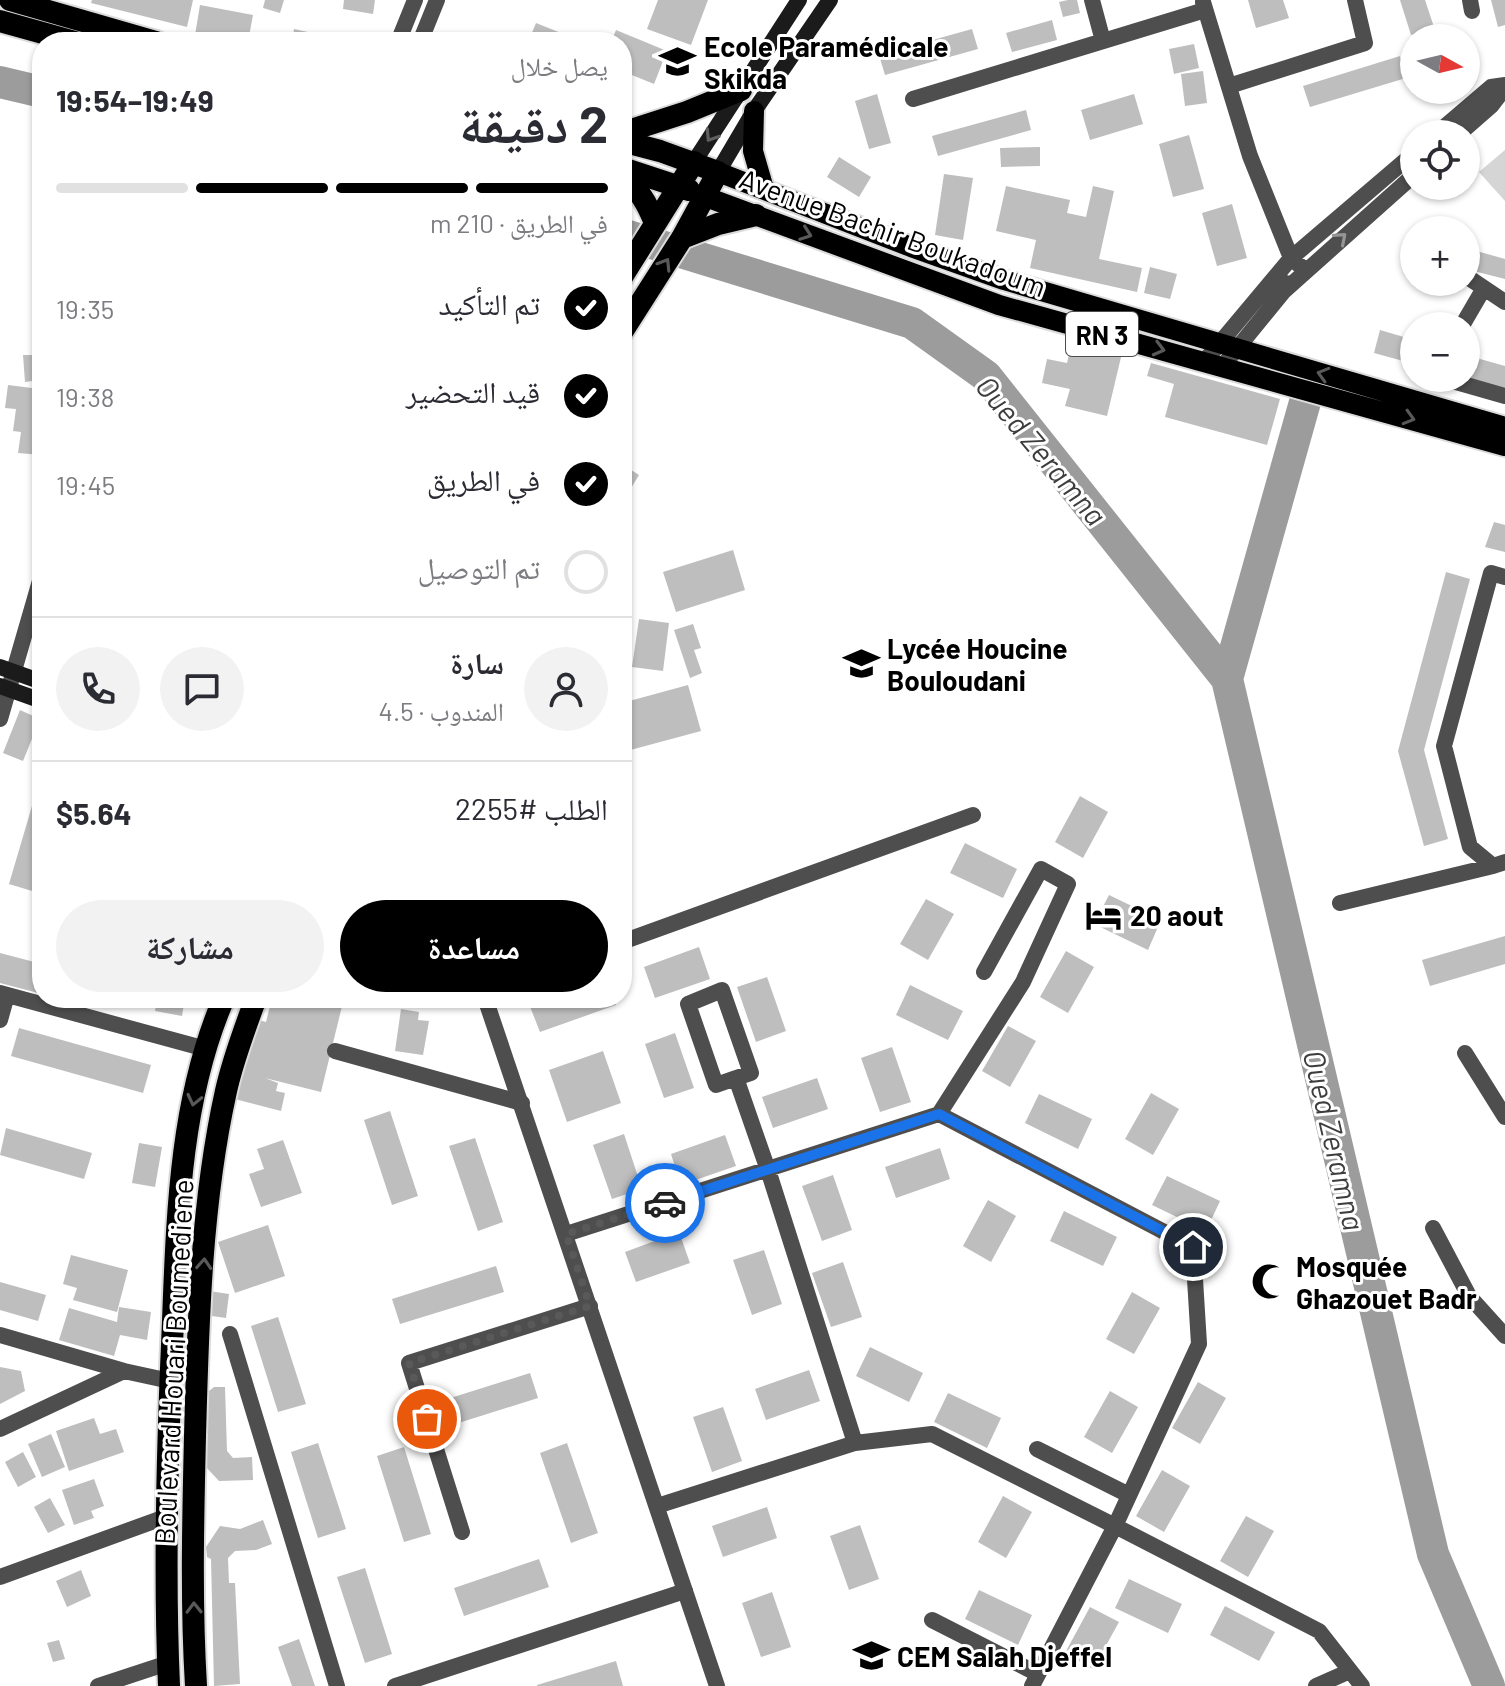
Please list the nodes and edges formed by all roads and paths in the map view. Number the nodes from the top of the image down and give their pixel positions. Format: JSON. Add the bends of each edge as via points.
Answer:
{"nodes":[{"id":1,"x":10,"y":0,"type":"edge"},
{"id":2,"x":415,"y":0,"type":"edge"},
{"id":3,"x":437,"y":0,"type":"edge"},
{"id":4,"x":799,"y":0,"type":"edge"},
{"id":5,"x":830,"y":0,"type":"edge"},
{"id":6,"x":1092,"y":0,"type":"edge"},
{"id":7,"x":1355,"y":0,"type":"edge"},
{"id":8,"x":1204,"y":5,"type":"edge"},
{"id":9,"x":0,"y":21,"type":"edge"},
{"id":10,"x":39,"y":32,"type":"edge"},
{"id":11,"x":121,"y":32,"type":"edge"},
{"id":12,"x":402,"y":32,"type":"edge"},
{"id":13,"x":425,"y":32,"type":"edge"},
{"id":14,"x":1103,"y":41,"type":"junction"},
{"id":15,"x":1229,"y":86,"type":"junction"},
{"id":16,"x":1505,"y":86,"type":"edge"},
{"id":17,"x":741,"y":90,"type":"junction"},
{"id":18,"x":913,"y":99,"type":"dead end"},
{"id":19,"x":754,"y":111,"type":"junction"},
{"id":20,"x":1452,"y":120,"type":"edge"},
{"id":21,"x":1475,"y":120,"type":"edge"},
{"id":22,"x":632,"y":130,"type":"edge"},
{"id":23,"x":632,"y":144,"type":"edge"},
{"id":24,"x":694,"y":162,"type":"junction"},
{"id":25,"x":1400,"y":165,"type":"edge"},
{"id":26,"x":632,"y":171,"type":"edge"},
{"id":27,"x":718,"y":172,"type":"junction"},
{"id":28,"x":632,"y":184,"type":"edge"},
{"id":29,"x":678,"y":186,"type":"junction"},
{"id":30,"x":1400,"y":187,"type":"edge"},
{"id":31,"x":764,"y":189,"type":"junction"},
{"id":32,"x":706,"y":197,"type":"junction"},
{"id":33,"x":756,"y":215,"type":"junction"},
{"id":34,"x":655,"y":223,"type":"junction"},
{"id":35,"x":682,"y":238,"type":"junction"},
{"id":36,"x":1291,"y":258,"type":"junction"},
{"id":37,"x":632,"y":260,"type":"edge"},
{"id":38,"x":1306,"y":271,"type":"junction"},
{"id":39,"x":1480,"y":285,"type":"edge"},
{"id":40,"x":1484,"y":288,"type":"junction"},
{"id":41,"x":1284,"y":291,"type":"junction"},
{"id":42,"x":1505,"y":302,"type":"edge"},
{"id":43,"x":1470,"y":312,"type":"edge"},
{"id":44,"x":632,"y":316,"type":"edge"},
{"id":45,"x":1247,"y":321,"type":"junction"},
{"id":46,"x":1191,"y":336,"type":"junction"},
{"id":47,"x":1227,"y":346,"type":"junction"},
{"id":48,"x":1258,"y":355,"type":"junction"},
{"id":49,"x":1213,"y":364,"type":"junction"},
{"id":50,"x":1480,"y":389,"type":"edge"},
{"id":51,"x":1505,"y":396,"type":"edge"},
{"id":52,"x":1505,"y":427,"type":"edge"},
{"id":53,"x":1505,"y":446,"type":"edge"},
{"id":54,"x":1505,"y":577,"type":"edge"},
{"id":55,"x":32,"y":601,"type":"edge"},
{"id":56,"x":7,"y":670,"type":"edge"},
{"id":57,"x":32,"y":679,"type":"edge"},
{"id":58,"x":4,"y":688,"type":"edge"},
{"id":59,"x":32,"y":698,"type":"edge"},
{"id":60,"x":0,"y":719,"type":"edge"},
{"id":61,"x":973,"y":815,"type":"dead end"},
{"id":62,"x":1499,"y":864,"type":"edge"},
{"id":63,"x":1340,"y":903,"type":"dead end"},
{"id":64,"x":632,"y":938,"type":"edge"},
{"id":65,"x":984,"y":972,"type":"dead end"},
{"id":66,"x":4,"y":994,"type":"edge"},
{"id":67,"x":32,"y":1002,"type":"edge"},
{"id":68,"x":55,"y":1008,"type":"edge"},
{"id":69,"x":220,"y":1008,"type":"edge"},
{"id":70,"x":253,"y":1008,"type":"edge"},
{"id":71,"x":489,"y":1008,"type":"edge"},
{"id":72,"x":0,"y":1020,"type":"edge"},
{"id":73,"x":206,"y":1049,"type":"junction"},
{"id":74,"x":335,"y":1051,"type":"dead end"},
{"id":75,"x":1465,"y":1053,"type":"dead end"},
{"id":76,"x":736,"y":1078,"type":"junction"},
{"id":77,"x":522,"y":1103,"type":"junction"},
{"id":78,"x":939,"y":1114,"type":"junction"},
{"id":79,"x":1505,"y":1117,"type":"edge"},
{"id":80,"x":768,"y":1170,"type":"junction"},
{"id":81,"x":1433,"y":1228,"type":"dead end"},
{"id":82,"x":566,"y":1234,"type":"junction"},
{"id":83,"x":590,"y":1306,"type":"junction"},
{"id":84,"x":230,"y":1334,"type":"dead end"},
{"id":85,"x":0,"y":1335,"type":"edge"},
{"id":86,"x":1505,"y":1336,"type":"edge"},
{"id":87,"x":124,"y":1371,"type":"junction"},
{"id":88,"x":170,"y":1381,"type":"junction"},
{"id":89,"x":0,"y":1429,"type":"edge"},
{"id":90,"x":855,"y":1443,"type":"junction"},
{"id":91,"x":1037,"y":1449,"type":"dead end"},
{"id":92,"x":1129,"y":1495,"type":"junction"},
{"id":93,"x":657,"y":1506,"type":"junction"},
{"id":94,"x":168,"y":1516,"type":"junction"},
{"id":95,"x":1115,"y":1526,"type":"junction"},
{"id":96,"x":462,"y":1532,"type":"dead end"},
{"id":97,"x":0,"y":1577,"type":"edge"},
{"id":98,"x":685,"y":1591,"type":"junction"},
{"id":99,"x":932,"y":1620,"type":"dead end"},
{"id":100,"x":168,"y":1663,"type":"junction"},
{"id":101,"x":1350,"y":1671,"type":"junction"},
{"id":102,"x":1035,"y":1680,"type":"edge"},
{"id":103,"x":98,"y":1686,"type":"edge"},
{"id":104,"x":169,"y":1686,"type":"edge"},
{"id":105,"x":196,"y":1686,"type":"edge"},
{"id":106,"x":337,"y":1686,"type":"edge"},
{"id":107,"x":395,"y":1686,"type":"edge"},
{"id":108,"x":717,"y":1686,"type":"edge"},
{"id":109,"x":1316,"y":1686,"type":"edge"},
{"id":110,"x":1362,"y":1686,"type":"edge"}],
"edges":[{"from":1,"to":11,"type":"highway"},
{"from":2,"to":12,"type":"street"},
{"from":3,"to":13,"type":"street"},
{"from":4,"to":17,"type":"main road"},
{"from":5,"to":19,"type":"main road"},
{"from":6,"to":14,"type":"street"},
{"from":7,"to":15,"type":"street","via":[[1365,43]]},
{"from":8,"to":14,"type":"street"},
{"from":8,"to":15,"type":"street"},
{"from":9,"to":10,"type":"highway"},
{"from":14,"to":18,"type":"street"},
{"from":15,"to":36,"type":"street"},
{"from":16,"to":20,"type":"street","via":[[1491,87]]},
{"from":16,"to":21,"type":"street"},
{"from":17,"to":22,"type":"highway"},
{"from":17,"to":24,"type":"main road","one_way":true},
{"from":19,"to":27,"type":"main road"},
{"from":19,"to":31,"type":"main road","via":[[753,151]]},
{"from":23,"to":24,"type":"highway","number":"RN 3"},
{"from":24,"to":27,"type":"highway","name":"Avenue Bachir Boukadoum","number":"RN 3"},
{"from":24,"to":29,"type":"highway"},
{"from":25,"to":36,"type":"street"},
{"from":26,"to":29,"type":"highway","number":"RN 3"},
{"from":27,"to":31,"type":"main road","name":"Avenue Bachir Boukadoum","number":"RN 3"},
{"from":27,"to":32,"type":"highway"},
{"from":28,"to":34,"type":"highway","via":[[648,203]]},
{"from":29,"to":32,"type":"highway","name":"Avenue Bachir Boukadoum","number":"RN 3"},
{"from":29,"to":34,"type":"highway"},
{"from":38,"to":30,"type":"street","one_way":true},
{"from":31,"to":46,"type":"main road","name":"Avenue Bachir Boukadoum","number":"RN 3","via":[[1004,280]]},
{"from":32,"to":33,"type":"main road","name":"Avenue Bachir Boukadoum","number":"RN 3"},
{"from":32,"to":35,"type":"highway"},
{"from":33,"to":35,"type":"highway"},
{"from":33,"to":49,"type":"main road","name":"Avenue Bachir Boukadoum","number":"RN 3","one_way":true,"via":[[999,305]]},
{"from":34,"to":37,"type":"highway"},
{"from":44,"to":35,"type":"highway","one_way":true},
{"from":36,"to":38,"type":"street"},
{"from":36,"to":41,"type":"street"},
{"from":36,"to":45,"type":"street"},
{"from":38,"to":41,"type":"street"},
{"from":39,"to":40,"type":"street"},
{"from":40,"to":42,"type":"street"},
{"from":40,"to":43,"type":"street"},
{"from":41,"to":45,"type":"street"},
{"from":45,"to":46,"type":"street"},
{"from":45,"to":47,"type":"street"},
{"from":45,"to":48,"type":"street"},
{"from":46,"to":47,"type":"main road","name":"Avenue Bachir Boukadoum","number":"RN 3"},
{"from":47,"to":48,"type":"main road","name":"Avenue Bachir Boukadoum","number":"RN 3"},
{"from":47,"to":49,"type":"street"},
{"from":52,"to":48,"type":"main road","name":"Avenue Bachir Boukadoum","number":"RN 3","one_way":true},
{"from":49,"to":53,"type":"main road","name":"Avenue Bachir Boukadoum","number":"RN 3","one_way":true},
{"from":50,"to":51,"type":"street"},
{"from":54,"to":62,"type":"street","via":[[1491,573],[1444,746],[1470,847]]},
{"from":55,"to":56,"type":"street"},
{"from":56,"to":57,"type":"main road"},
{"from":56,"to":58,"type":"street"},
{"from":58,"to":59,"type":"main road"},
{"from":58,"to":60,"type":"street"},
{"from":61,"to":64,"type":"street"},
{"from":62,"to":63,"type":"street"},
{"from":65,"to":78,"type":"street","via":[[1041,869],[1068,884],[1023,982]]},
{"from":66,"to":67,"type":"street"},
{"from":66,"to":72,"type":"street"},
{"from":68,"to":73,"type":"street"},
{"from":69,"to":73,"type":"highway","name":"Boulevard Houari Boumediene"},
{"from":105,"to":70,"type":"highway","name":"Boulevard Houari Boumediene","one_way":true,"via":[[193,1527],[205,1236],[227,1089]]},
{"from":71,"to":77,"type":"street"},
{"from":73,"to":88,"type":"highway","name":"Boulevard Houari Boumediene","one_way":true,"via":[[188,1124],[180,1194]]},
{"from":74,"to":77,"type":"street"},
{"from":75,"to":79,"type":"street"},
{"from":76,"to":76,"type":"street","via":[[751,1073],[722,990],[688,1004],[716,1085]]},
{"from":76,"to":80,"type":"street"},
{"from":77,"to":82,"type":"street"},
{"from":78,"to":80,"type":"street"},
{"from":78,"to":92,"type":"street","via":[[1193,1247],[1199,1344]]},
{"from":80,"to":82,"type":"street"},
{"from":80,"to":90,"type":"street"},
{"from":81,"to":86,"type":"street","via":[[1469,1296]]},
{"from":82,"to":83,"type":"street"},
{"from":83,"to":93,"type":"street"},
{"from":83,"to":96,"type":"street","via":[[409,1363]]},
{"from":84,"to":106,"type":"street"},
{"from":85,"to":87,"type":"street"},
{"from":87,"to":88,"type":"street"},
{"from":87,"to":89,"type":"street"},
{"from":88,"to":94,"type":"highway","name":"Boulevard Houari Boumediene"},
{"from":90,"to":93,"type":"street"},
{"from":90,"to":95,"type":"street","via":[[932,1434]]},
{"from":91,"to":92,"type":"street"},
{"from":92,"to":95,"type":"street"},
{"from":93,"to":98,"type":"street"},
{"from":94,"to":97,"type":"street"},
{"from":94,"to":100,"type":"highway","name":"Boulevard Houari Boumediene"},
{"from":95,"to":101,"type":"street","via":[[1319,1631]]},
{"from":95,"to":102,"type":"street"},
{"from":98,"to":107,"type":"street"},
{"from":98,"to":108,"type":"street"},
{"from":99,"to":102,"type":"street"},
{"from":100,"to":103,"type":"street"},
{"from":100,"to":104,"type":"highway","name":"Boulevard Houari Boumediene"},
{"from":101,"to":109,"type":"street"},
{"from":101,"to":110,"type":"street"}]}
